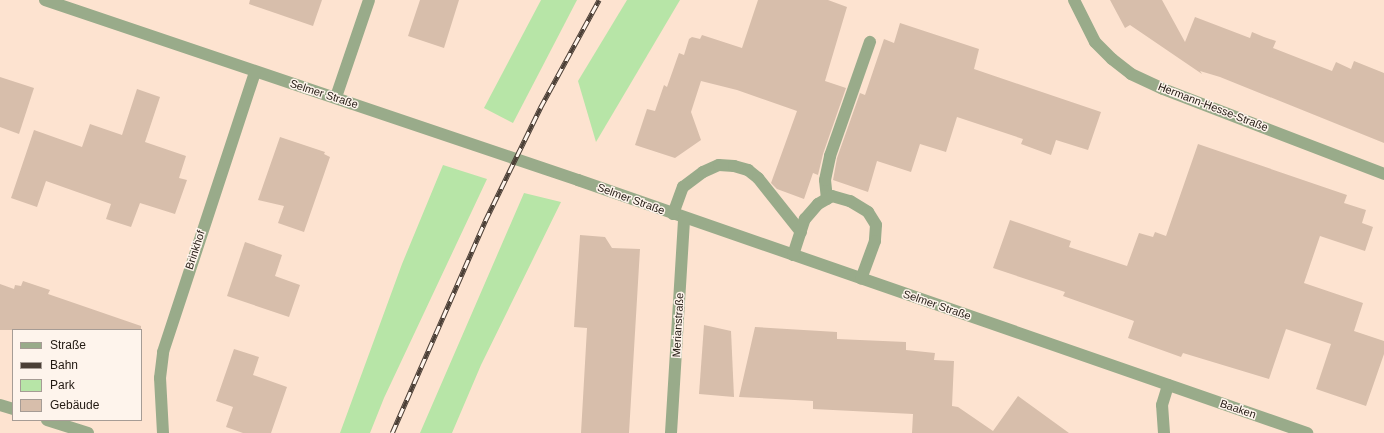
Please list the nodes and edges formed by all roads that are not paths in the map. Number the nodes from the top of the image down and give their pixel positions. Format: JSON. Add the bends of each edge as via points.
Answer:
{"nodes":[{"id":1,"x":45,"y":0,"type":"edge"},
{"id":2,"x":369,"y":0,"type":"edge"},
{"id":3,"x":1074,"y":0,"type":"edge"},
{"id":4,"x":76,"y":5,"type":"edge"},
{"id":5,"x":870,"y":42,"type":"dead end"},
{"id":6,"x":255,"y":72,"type":"junction"},
{"id":7,"x":336,"y":97,"type":"junction"},
{"id":8,"x":1384,"y":174,"type":"edge"},
{"id":9,"x":827,"y":199,"type":"junction"},
{"id":10,"x":678,"y":216,"type":"junction"},
{"id":11,"x":800,"y":232,"type":"junction"},
{"id":12,"x":793,"y":255,"type":"junction"},
{"id":13,"x":861,"y":279,"type":"junction"},
{"id":14,"x":1168,"y":385,"type":"junction"},
{"id":15,"x":0,"y":405,"type":"edge"},
{"id":16,"x":12,"y":409,"type":"edge"},
{"id":17,"x":50,"y":421,"type":"edge"},
{"id":18,"x":88,"y":433,"type":"edge"},
{"id":19,"x":163,"y":433,"type":"edge"},
{"id":20,"x":671,"y":433,"type":"edge"},
{"id":21,"x":1164,"y":433,"type":"edge"},
{"id":22,"x":1307,"y":433,"type":"edge"}],
"edges":[{"from":1,"to":4,"type":"street","name":"Selmer Straße"},
{"from":2,"to":7,"type":"street"},
{"from":3,"to":8,"type":"street","name":"Hermann-Hesse-Straße","via":[[1095,42],[1132,74],[1163,89]]},
{"from":4,"to":6,"type":"street","name":"Selmer Straße"},
{"from":5,"to":9,"type":"street","via":[[830,156],[825,180]]},
{"from":6,"to":7,"type":"street","name":"Selmer Straße"},
{"from":6,"to":19,"type":"street","name":"Brinkhof","via":[[163,352],[160,378]]},
{"from":7,"to":10,"type":"street","name":"Selmer Straße"},
{"from":9,"to":11,"type":"street","via":[[818,204],[805,219]]},
{"from":9,"to":13,"type":"street","via":[[832,196],[850,201],[868,212],[876,225],[875,241]]},
{"from":10,"to":11,"type":"street","name":"Merianstraße","via":[[683,187],[703,172],[718,166],[734,166],[748,170],[758,178]]},
{"from":10,"to":12,"type":"street","name":"Selmer Straße"},
{"from":10,"to":20,"type":"street","name":"Merianstraße"},
{"from":11,"to":12,"type":"street"},
{"from":12,"to":13,"type":"street","name":"Selmer Straße"},
{"from":13,"to":14,"type":"street","name":"Selmer Straße"},
{"from":14,"to":21,"type":"street","via":[[1162,406]]},
{"from":14,"to":22,"type":"street","name":"Baaken"},
{"from":15,"to":16,"type":"street"},
{"from":17,"to":18,"type":"street"}]}
